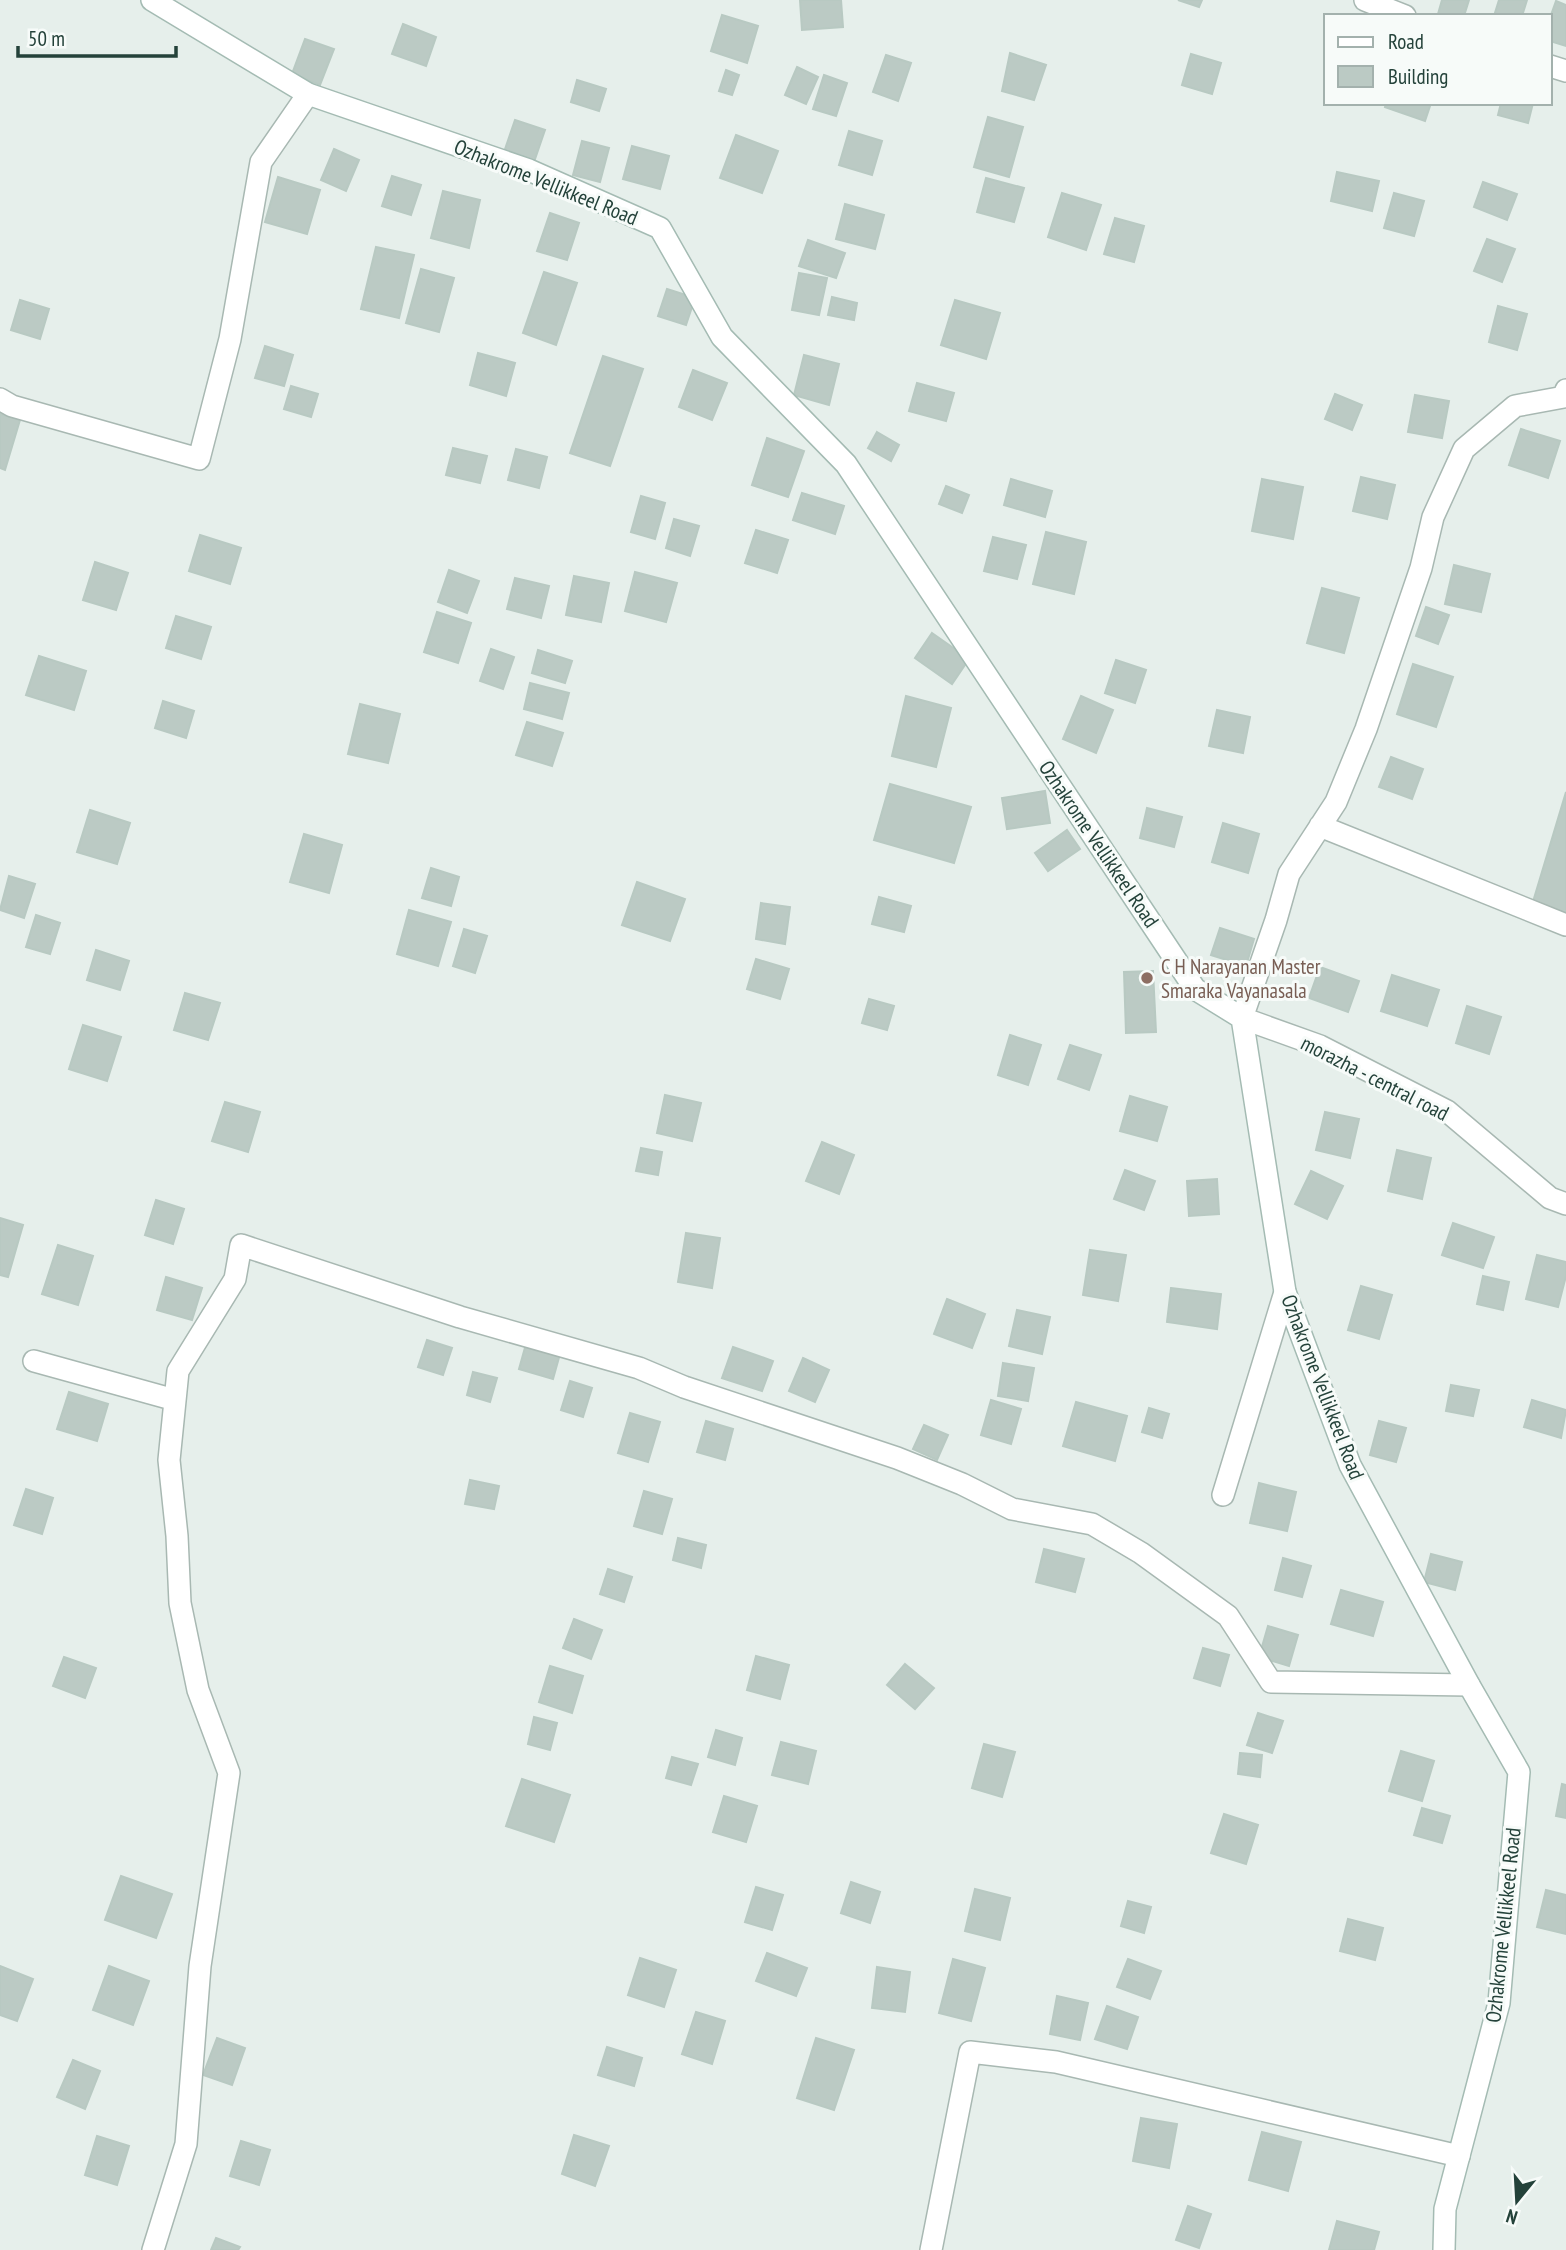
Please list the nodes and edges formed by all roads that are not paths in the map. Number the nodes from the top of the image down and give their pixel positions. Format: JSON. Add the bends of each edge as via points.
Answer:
{"nodes":[{"id":1,"x":152,"y":0,"type":"edge"},
{"id":2,"x":1365,"y":0,"type":"edge"},
{"id":3,"x":1400,"y":14,"type":"edge"},
{"id":4,"x":308,"y":94,"type":"junction"},
{"id":5,"x":1566,"y":390,"type":"edge"},
{"id":6,"x":0,"y":399,"type":"edge"},
{"id":7,"x":1320,"y":826,"type":"junction"},
{"id":8,"x":1566,"y":925,"type":"edge"},
{"id":9,"x":1242,"y":1018,"type":"junction"},
{"id":10,"x":1566,"y":1204,"type":"edge"},
{"id":11,"x":1285,"y":1292,"type":"junction"},
{"id":12,"x":34,"y":1361,"type":"dead end"},
{"id":13,"x":175,"y":1400,"type":"junction"},
{"id":14,"x":1223,"y":1495,"type":"dead end"},
{"id":15,"x":1469,"y":1685,"type":"junction"},
{"id":16,"x":1459,"y":2156,"type":"junction"},
{"id":17,"x":153,"y":2250,"type":"edge"},
{"id":18,"x":931,"y":2250,"type":"edge"},
{"id":19,"x":1444,"y":2250,"type":"edge"}],
"edges":[{"from":1,"to":4,"type":"street","name":"Ozhakrome Vellikkeel Road"},
{"from":2,"to":3,"type":"street"},
{"from":4,"to":6,"type":"street","via":[[261,162],[230,339],[199,458]]},
{"from":4,"to":9,"type":"street","name":"Ozhakrome Vellikkeel Road","via":[[529,170],[660,228],[722,337],[846,464],[1195,989]]},
{"from":5,"to":7,"type":"street","via":[[1564,397],[1515,406],[1464,449],[1433,517],[1421,568],[1366,729],[1336,802]]},
{"from":7,"to":8,"type":"street"},
{"from":7,"to":9,"type":"street","via":[[1289,874]]},
{"from":9,"to":10,"type":"street","name":"morazha - central road","via":[[1320,1046],[1447,1111],[1550,1198]]},
{"from":9,"to":11,"type":"street","name":"Ozhakrome Vellikkeel Road"},
{"from":11,"to":14,"type":"street"},
{"from":11,"to":15,"type":"street","name":"Ozhakrome Vellikkeel Road","via":[[1350,1465]]},
{"from":12,"to":13,"type":"street"},
{"from":13,"to":15,"type":"street","via":[[178,1371],[235,1279],[241,1245],[460,1317],[639,1368],[897,1458],[1012,1509],[1092,1524],[1228,1616],[1271,1682]]},
{"from":13,"to":17,"type":"street","via":[[169,1460],[180,1603],[198,1690],[229,1773],[200,1966],[186,2144]]},
{"from":15,"to":16,"type":"street","name":"Ozhakrome Vellikkeel Road","via":[[1519,1772],[1499,2003]]},
{"from":16,"to":18,"type":"street","via":[[1056,2062],[970,2052]]},
{"from":16,"to":19,"type":"street","name":"Ozhakrome Vellikkeel Road","via":[[1445,2209]]}]}
